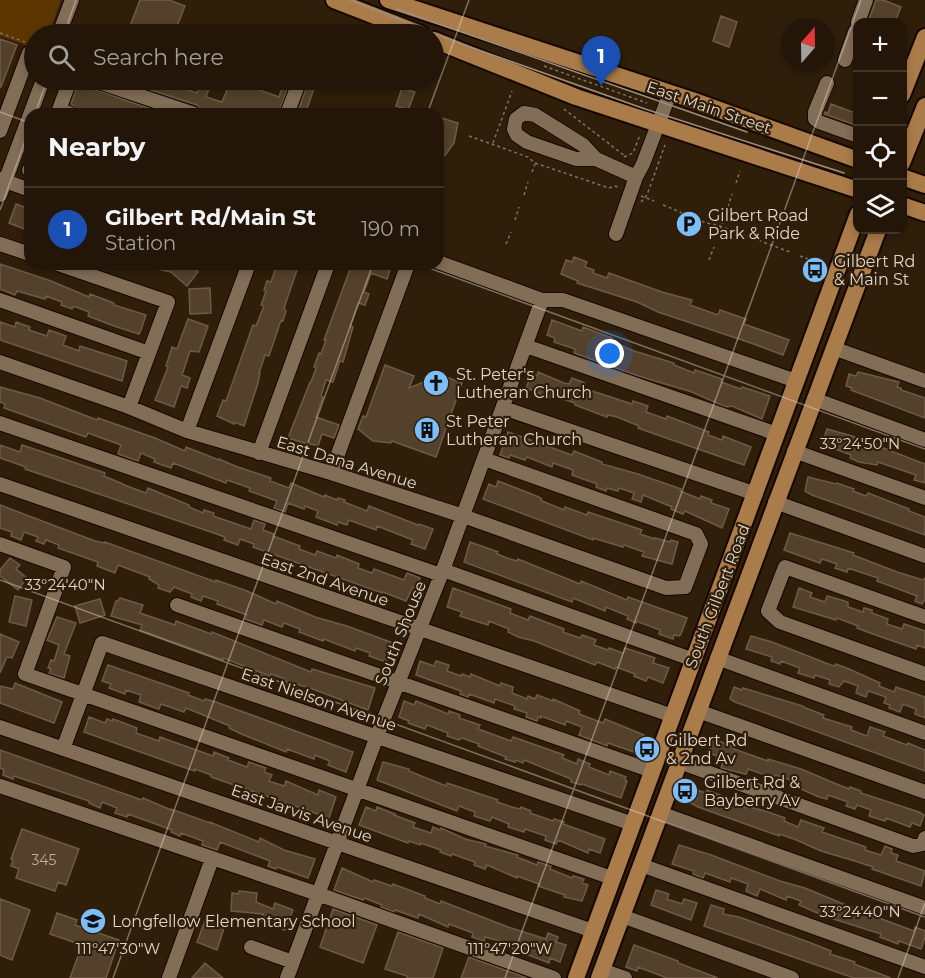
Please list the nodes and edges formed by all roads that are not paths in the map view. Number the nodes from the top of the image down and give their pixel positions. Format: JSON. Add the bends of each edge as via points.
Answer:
{"nodes":[{"id":1,"x":72,"y":0,"type":"edge"},
{"id":2,"x":334,"y":0,"type":"edge"},
{"id":3,"x":388,"y":0,"type":"edge"},
{"id":4,"x":866,"y":0,"type":"edge"},
{"id":5,"x":860,"y":18,"type":"edge"},
{"id":6,"x":63,"y":24,"type":"edge"},
{"id":7,"x":395,"y":24,"type":"edge"},
{"id":8,"x":853,"y":37,"type":"edge"},
{"id":9,"x":925,"y":37,"type":"edge"},
{"id":10,"x":444,"y":43,"type":"edge"},
{"id":11,"x":845,"y":60,"type":"dead end"},
{"id":12,"x":24,"y":71,"type":"edge"},
{"id":13,"x":827,"y":83,"type":"dead end"},
{"id":14,"x":907,"y":84,"type":"edge"},
{"id":15,"x":39,"y":90,"type":"edge"},
{"id":16,"x":66,"y":90,"type":"edge"},
{"id":17,"x":123,"y":90,"type":"edge"},
{"id":18,"x":296,"y":90,"type":"edge"},
{"id":19,"x":670,"y":93,"type":"junction"},
{"id":20,"x":925,"y":105,"type":"edge"},
{"id":21,"x":33,"y":108,"type":"edge"},
{"id":22,"x":60,"y":108,"type":"edge"},
{"id":23,"x":176,"y":108,"type":"edge"},
{"id":24,"x":289,"y":108,"type":"edge"},
{"id":25,"x":7,"y":113,"type":"junction"},
{"id":26,"x":24,"y":119,"type":"edge"},
{"id":27,"x":657,"y":126,"type":"junction"},
{"id":28,"x":24,"y":129,"type":"edge"},
{"id":29,"x":0,"y":131,"type":"edge"},
{"id":30,"x":853,"y":134,"type":"edge"},
{"id":31,"x":907,"y":153,"type":"edge"},
{"id":32,"x":853,"y":158,"type":"edge"},
{"id":33,"x":596,"y":159,"type":"junction"},
{"id":34,"x":5,"y":165,"type":"edge"},
{"id":35,"x":636,"y":177,"type":"junction"},
{"id":36,"x":907,"y":178,"type":"edge"},
{"id":37,"x":3,"y":180,"type":"edge"},
{"id":38,"x":925,"y":185,"type":"edge"},
{"id":39,"x":24,"y":188,"type":"edge"},
{"id":40,"x":853,"y":188,"type":"edge"},
{"id":41,"x":0,"y":195,"type":"edge"},
{"id":42,"x":907,"y":206,"type":"edge"},
{"id":43,"x":925,"y":213,"type":"edge"},
{"id":44,"x":853,"y":227,"type":"edge"},
{"id":45,"x":616,"y":234,"type":"dead end"},
{"id":46,"x":876,"y":234,"type":"edge"},
{"id":47,"x":0,"y":244,"type":"edge"},
{"id":48,"x":24,"y":253,"type":"edge"},
{"id":49,"x":444,"y":264,"type":"edge"},
{"id":50,"x":75,"y":270,"type":"edge"},
{"id":51,"x":247,"y":270,"type":"edge"},
{"id":52,"x":326,"y":270,"type":"edge"},
{"id":53,"x":406,"y":270,"type":"edge"},
{"id":54,"x":0,"y":300,"type":"edge"},
{"id":55,"x":542,"y":300,"type":"junction"},
{"id":56,"x":526,"y":346,"type":"junction"},
{"id":57,"x":833,"y":348,"type":"junction"},
{"id":58,"x":149,"y":353,"type":"junction"},
{"id":59,"x":0,"y":362,"type":"edge"},
{"id":60,"x":796,"y":381,"type":"junction"},
{"id":61,"x":925,"y":381,"type":"edge"},
{"id":62,"x":814,"y":399,"type":"junction"},
{"id":63,"x":129,"y":407,"type":"junction"},
{"id":64,"x":503,"y":408,"type":"junction"},
{"id":65,"x":0,"y":423,"type":"edge"},
{"id":66,"x":187,"y":430,"type":"junction"},
{"id":67,"x":777,"y":434,"type":"junction"},
{"id":68,"x":925,"y":440,"type":"edge"},
{"id":69,"x":794,"y":451,"type":"junction"},
{"id":70,"x":259,"y":453,"type":"junction"},
{"id":71,"x":484,"y":459,"type":"junction"},
{"id":72,"x":331,"y":473,"type":"junction"},
{"id":73,"x":0,"y":484,"type":"edge"},
{"id":74,"x":756,"y":494,"type":"junction"},
{"id":75,"x":925,"y":498,"type":"edge"},
{"id":76,"x":775,"y":502,"type":"junction"},
{"id":77,"x":463,"y":516,"type":"junction"},
{"id":78,"x":0,"y":544,"type":"edge"},
{"id":79,"x":925,"y":556,"type":"edge"},
{"id":80,"x":442,"y":572,"type":"junction"},
{"id":81,"x":177,"y":605,"type":"dead end"},
{"id":82,"x":925,"y":617,"type":"edge"},
{"id":83,"x":418,"y":628,"type":"junction"},
{"id":84,"x":717,"y":658,"type":"junction"},
{"id":85,"x":694,"y":660,"type":"junction"},
{"id":86,"x":925,"y":674,"type":"edge"},
{"id":87,"x":398,"y":681,"type":"junction"},
{"id":88,"x":83,"y":696,"type":"junction"},
{"id":89,"x":698,"y":711,"type":"junction"},
{"id":90,"x":673,"y":716,"type":"junction"},
{"id":91,"x":0,"y":727,"type":"edge"},
{"id":92,"x":925,"y":733,"type":"edge"},
{"id":93,"x":377,"y":736,"type":"junction"},
{"id":94,"x":63,"y":749,"type":"junction"},
{"id":95,"x":679,"y":762,"type":"junction"},
{"id":96,"x":652,"y":771,"type":"junction"},
{"id":97,"x":0,"y":786,"type":"edge"},
{"id":98,"x":358,"y":789,"type":"junction"},
{"id":99,"x":925,"y":792,"type":"edge"},
{"id":100,"x":660,"y":813,"type":"junction"},
{"id":101,"x":633,"y":824,"type":"junction"},
{"id":102,"x":925,"y":838,"type":"edge"},
{"id":103,"x":336,"y":843,"type":"junction"},
{"id":104,"x":212,"y":859,"type":"junction"},
{"id":105,"x":641,"y":865,"type":"junction"},
{"id":106,"x":612,"y":878,"type":"junction"},
{"id":107,"x":318,"y":894,"type":"junction"},
{"id":108,"x":925,"y":908,"type":"edge"},
{"id":109,"x":622,"y":916,"type":"junction"},
{"id":110,"x":594,"y":931,"type":"junction"},
{"id":111,"x":251,"y":947,"type":"dead end"},
{"id":112,"x":293,"y":962,"type":"junction"},
{"id":113,"x":925,"y":967,"type":"edge"},
{"id":114,"x":601,"y":974,"type":"edge"},
{"id":115,"x":169,"y":978,"type":"edge"},
{"id":116,"x":287,"y":978,"type":"edge"},
{"id":117,"x":554,"y":978,"type":"edge"},
{"id":118,"x":576,"y":978,"type":"edge"},
{"id":119,"x":625,"y":978,"type":"edge"},
{"id":120,"x":792,"y":978,"type":"edge"}],
"edges":[{"from":1,"to":6,"type":"street"},
{"from":2,"to":7,"type":"main road"},
{"from":3,"to":19,"type":"main road","name":"East Main Street"},
{"from":4,"to":5,"type":"street"},
{"from":8,"to":11,"type":"street"},
{"from":9,"to":14,"type":"main road"},
{"from":10,"to":27,"type":"main road","name":"East Main Street"},
{"from":12,"to":25,"type":"street"},
{"from":13,"to":30,"type":"street","via":[[815,119]]},
{"from":15,"to":21,"type":"street"},
{"from":16,"to":22,"type":"street"},
{"from":17,"to":23,"type":"street"},
{"from":18,"to":24,"type":"street"},
{"from":19,"to":27,"type":"street"},
{"from":19,"to":32,"type":"main road","name":"East Main Street"},
{"from":20,"to":31,"type":"main road"},
{"from":25,"to":26,"type":"street"},
{"from":25,"to":29,"type":"street"},
{"from":27,"to":35,"type":"street"},
{"from":27,"to":40,"type":"main road","name":"East Main Street"},
{"from":28,"to":34,"type":"street"},
{"from":33,"to":33,"type":"street","via":[[583,145],[535,115],[524,112],[516,119],[514,129],[527,142],[576,159]]},
{"from":33,"to":35,"type":"street"},
{"from":34,"to":37,"type":"street"},
{"from":35,"to":45,"type":"street"},
{"from":36,"to":38,"type":"main road"},
{"from":37,"to":39,"type":"street"},
{"from":37,"to":41,"type":"street"},
{"from":42,"to":43,"type":"main road"},
{"from":44,"to":60,"type":"main road","name":"South Gilbert Road"},
{"from":46,"to":57,"type":"main road","name":"South Gilbert Road"},
{"from":47,"to":48,"type":"street"},
{"from":49,"to":55,"type":"street"},
{"from":50,"to":58,"type":"street","via":[[168,302]]},
{"from":51,"to":66,"type":"street"},
{"from":52,"to":70,"type":"street"},
{"from":53,"to":72,"type":"street"},
{"from":54,"to":58,"type":"street"},
{"from":55,"to":56,"type":"street","name":"South Shouse"},
{"from":55,"to":60,"type":"street","via":[[563,300]]},
{"from":56,"to":64,"type":"street","name":"South Shouse"},
{"from":56,"to":67,"type":"street"},
{"from":57,"to":61,"type":"street"},
{"from":57,"to":62,"type":"main road","name":"South Gilbert Road"},
{"from":58,"to":63,"type":"street"},
{"from":59,"to":63,"type":"street","name":"East Dana Avenue"},
{"from":60,"to":67,"type":"main road","name":"South Gilbert Road"},
{"from":62,"to":68,"type":"street"},
{"from":62,"to":69,"type":"main road","name":"South Gilbert Road"},
{"from":63,"to":66,"type":"street","name":"East Dana Avenue"},
{"from":64,"to":71,"type":"street","name":"South Shouse"},
{"from":64,"to":74,"type":"street"},
{"from":65,"to":80,"type":"street"},
{"from":66,"to":70,"type":"street","name":"East Dana Avenue"},
{"from":67,"to":74,"type":"main road","name":"South Gilbert Road"},
{"from":69,"to":75,"type":"street"},
{"from":69,"to":76,"type":"main road","name":"South Gilbert Road"},
{"from":70,"to":72,"type":"street","name":"East Dana Avenue"},
{"from":71,"to":77,"type":"street","name":"South Shouse"},
{"from":71,"to":77,"type":"street","name":"East Dana Avenue","via":[[696,534],[701,544],[685,587],[666,588]]},
{"from":72,"to":77,"type":"street","name":"East Dana Avenue"},
{"from":73,"to":83,"type":"street","name":"East 2nd Avenue"},
{"from":74,"to":85,"type":"main road","name":"South Gilbert Road"},
{"from":76,"to":79,"type":"street"},
{"from":76,"to":84,"type":"main road","name":"South Gilbert Road"},
{"from":77,"to":80,"type":"street","name":"South Shouse"},
{"from":78,"to":88,"type":"street","via":[[64,567],[25,674]]},
{"from":80,"to":83,"type":"street","name":"South Shouse"},
{"from":80,"to":85,"type":"street"},
{"from":81,"to":87,"type":"street"},
{"from":82,"to":86,"type":"street","via":[[785,567],[768,610],[780,622]]},
{"from":83,"to":87,"type":"street","name":"South Shouse"},
{"from":83,"to":90,"type":"street","name":"East 2nd Avenue"},
{"from":84,"to":89,"type":"main road","name":"South Gilbert Road"},
{"from":84,"to":92,"type":"street"},
{"from":85,"to":90,"type":"main road","name":"South Gilbert Road"},
{"from":87,"to":93,"type":"street","name":"South Shouse"},
{"from":87,"to":96,"type":"street"},
{"from":88,"to":93,"type":"street","name":"East Nielson Avenue","via":[[102,643]]},
{"from":88,"to":94,"type":"street","name":"East Nielson Avenue"},
{"from":88,"to":98,"type":"street"},
{"from":89,"to":95,"type":"main road","name":"South Gilbert Road"},
{"from":89,"to":99,"type":"street"},
{"from":90,"to":96,"type":"main road","name":"South Gilbert Road"},
{"from":91,"to":94,"type":"street","name":"East Jarvis Avenue"},
{"from":93,"to":98,"type":"street","name":"South Shouse"},
{"from":93,"to":101,"type":"street","name":"East Nielson Avenue"},
{"from":94,"to":103,"type":"street","name":"East Jarvis Avenue"},
{"from":95,"to":100,"type":"main road","name":"South Gilbert Road"},
{"from":95,"to":102,"type":"street","via":[[913,846],[923,844]]},
{"from":96,"to":101,"type":"main road","name":"South Gilbert Road"},
{"from":97,"to":104,"type":"street"},
{"from":98,"to":103,"type":"street","name":"South Shouse"},
{"from":98,"to":106,"type":"street"},
{"from":100,"to":105,"type":"main road","name":"South Gilbert Road"},
{"from":100,"to":108,"type":"street"},
{"from":101,"to":106,"type":"main road","name":"South Gilbert Road"},
{"from":103,"to":107,"type":"street","name":"South Shouse"},
{"from":103,"to":110,"type":"street","name":"East Jarvis Avenue"},
{"from":104,"to":107,"type":"street"},
{"from":104,"to":115,"type":"street"},
{"from":105,"to":109,"type":"main road","name":"South Gilbert Road"},
{"from":105,"to":113,"type":"street"},
{"from":106,"to":110,"type":"main road","name":"South Gilbert Road"},
{"from":107,"to":112,"type":"street","name":"South Shouse"},
{"from":107,"to":117,"type":"street"},
{"from":109,"to":114,"type":"main road","name":"South Gilbert Road"},
{"from":109,"to":120,"type":"street"},
{"from":110,"to":118,"type":"main road","name":"South Gilbert Road"},
{"from":111,"to":112,"type":"street"},
{"from":112,"to":116,"type":"street","name":"South Shouse"},
{"from":114,"to":119,"type":"street"}]}
